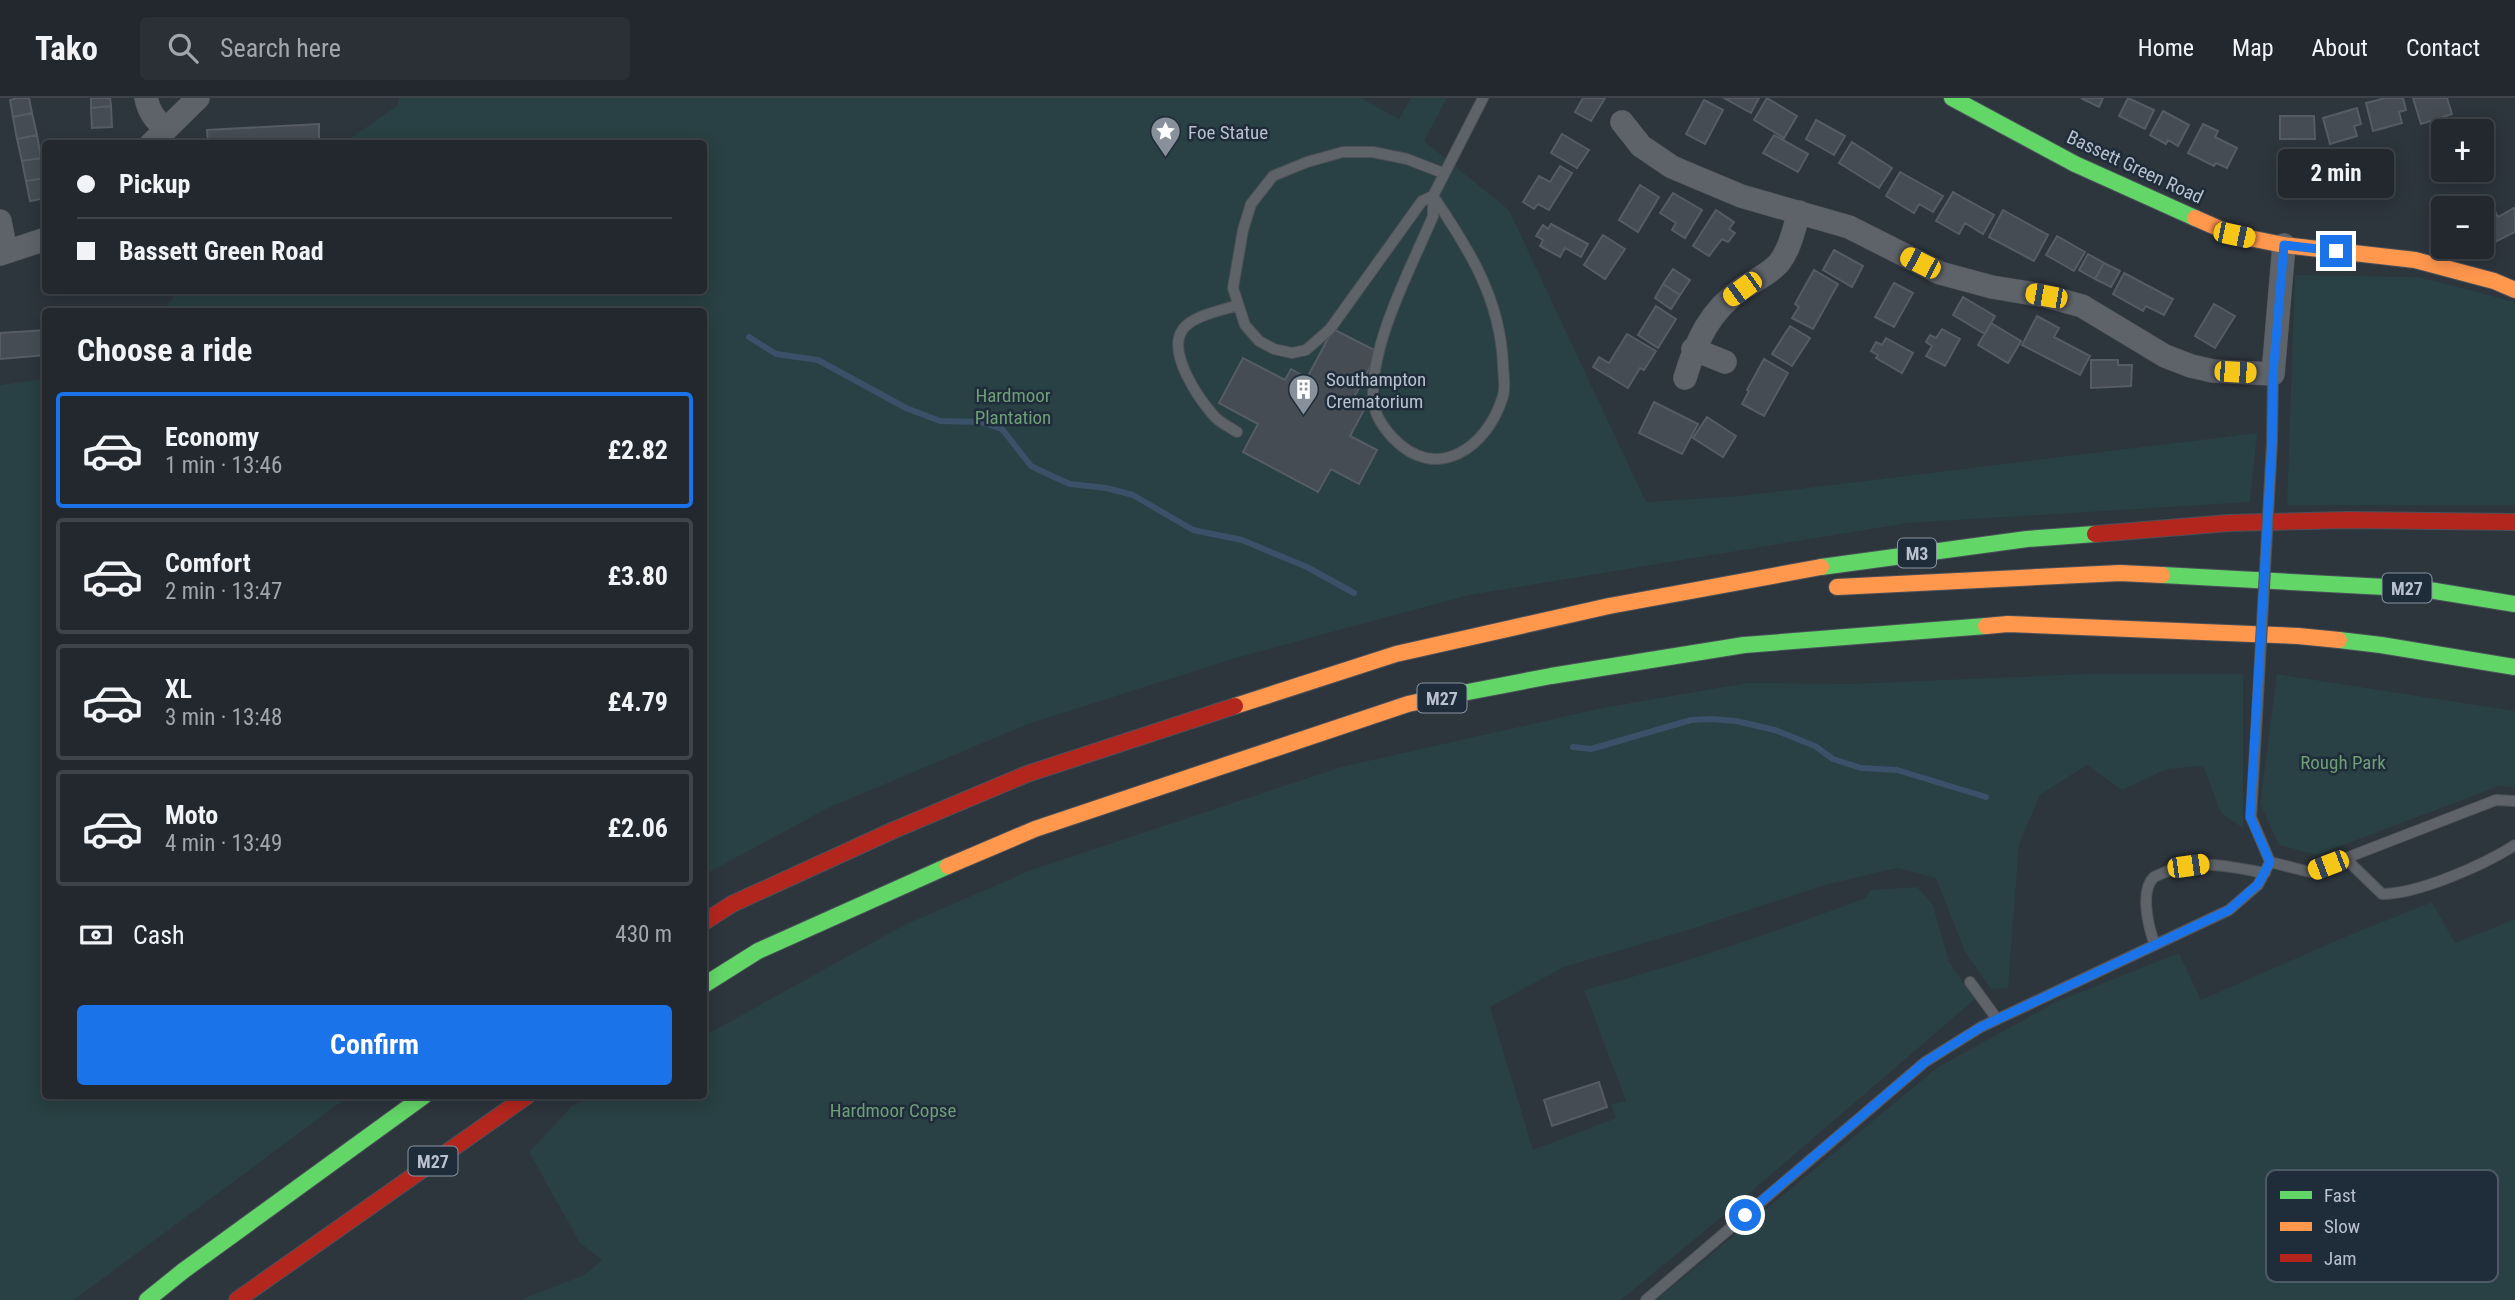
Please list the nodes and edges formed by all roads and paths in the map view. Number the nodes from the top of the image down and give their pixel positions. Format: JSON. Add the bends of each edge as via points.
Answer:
{"nodes":[{"id":1,"x":145,"y":98,"type":"edge"},
{"id":2,"x":198,"y":98,"type":"edge"},
{"id":3,"x":1483,"y":98,"type":"edge"},
{"id":4,"x":1952,"y":98,"type":"edge"},
{"id":5,"x":1622,"y":122,"type":"dead end"},
{"id":6,"x":158,"y":136,"type":"edge"},
{"id":7,"x":1443,"y":173,"type":"junction"},
{"id":8,"x":1433,"y":196,"type":"junction"},
{"id":9,"x":1799,"y":212,"type":"junction"},
{"id":10,"x":0,"y":221,"type":"edge"},
{"id":11,"x":42,"y":240,"type":"edge"},
{"id":12,"x":2284,"y":245,"type":"junction"},
{"id":13,"x":3,"y":253,"type":"edge"},
{"id":14,"x":2515,"y":290,"type":"edge"},
{"id":15,"x":1238,"y":305,"type":"junction"},
{"id":16,"x":1693,"y":349,"type":"junction"},
{"id":17,"x":1725,"y":362,"type":"dead end"},
{"id":18,"x":2273,"y":374,"type":"junction"},
{"id":19,"x":1685,"y":378,"type":"dead end"},
{"id":20,"x":1237,"y":432,"type":"dead end"},
{"id":21,"x":2515,"y":522,"type":"edge"},
{"id":22,"x":1824,"y":588,"type":"dead end"},
{"id":23,"x":1770,"y":593,"type":"dead end"},
{"id":24,"x":2515,"y":604,"type":"edge"},
{"id":25,"x":1609,"y":606,"type":"junction"},
{"id":26,"x":2466,"y":660,"type":"junction"},
{"id":27,"x":2515,"y":667,"type":"edge"},
{"id":28,"x":2515,"y":674,"type":"edge"},
{"id":29,"x":2515,"y":801,"type":"edge"},
{"id":30,"x":2515,"y":845,"type":"edge"},
{"id":31,"x":2345,"y":858,"type":"junction"},
{"id":32,"x":2270,"y":862,"type":"junction"},
{"id":33,"x":2265,"y":873,"type":"junction"},
{"id":34,"x":707,"y":920,"type":"edge"},
{"id":35,"x":2155,"y":945,"type":"junction"},
{"id":36,"x":1970,"y":982,"type":"dead end"},
{"id":37,"x":707,"y":983,"type":"edge"},
{"id":38,"x":1997,"y":1019,"type":"junction"},
{"id":39,"x":420,"y":1099,"type":"edge"},
{"id":40,"x":523,"y":1099,"type":"edge"},
{"id":41,"x":147,"y":1300,"type":"edge"},
{"id":42,"x":237,"y":1300,"type":"edge"},
{"id":43,"x":1646,"y":1300,"type":"edge"}],
"edges":[{"from":1,"to":6,"type":"street"},
{"from":2,"to":6,"type":"street"},
{"from":3,"to":7,"type":"lane"},
{"from":4,"to":12,"type":"main road","name":"Bassett Green Road","via":[[2075,164],[2202,222],[2234,235]]},
{"from":5,"to":9,"type":"street","via":[[1636,155],[1741,196]]},
{"from":7,"to":8,"type":"lane"},
{"from":7,"to":15,"type":"lane","via":[[1407,159],[1343,152],[1273,176],[1251,204],[1243,230],[1233,288]]},
{"from":8,"to":8,"type":"lane","via":[[1433,216],[1386,327],[1372,398],[1380,424],[1398,443],[1422,457],[1448,458],[1473,446],[1488,430],[1504,394],[1503,355],[1486,285]]},
{"from":8,"to":15,"type":"lane","via":[[1422,201],[1329,329],[1306,350],[1292,353],[1259,341],[1245,325]]},
{"from":9,"to":16,"type":"street","via":[[1790,243],[1777,265],[1726,301],[1707,322]]},
{"from":9,"to":18,"type":"street","via":[[1849,228],[1940,273],[2082,306],[2165,356],[2191,366]]},
{"from":10,"to":13,"type":"street"},
{"from":11,"to":13,"type":"street"},
{"from":12,"to":14,"type":"main road","name":"Bassett Green Road","via":[[2415,260]]},
{"from":12,"to":18,"type":"street"},
{"from":15,"to":20,"type":"lane","via":[[1194,320],[1178,338],[1184,371],[1199,395],[1216,418]]},
{"from":16,"to":17,"type":"street"},
{"from":16,"to":19,"type":"street"},
{"from":18,"to":32,"type":"lane","bridge":true,"via":[[2250,817]]},
{"from":21,"to":25,"type":"main road","number":"M3","via":[[2229,523],[2027,539],[1855,561]]},
{"from":22,"to":24,"type":"main road","number":"M27","via":[[2120,573],[2423,589]]},
{"from":23,"to":25,"type":"main road"},
{"from":25,"to":34,"type":"main road","via":[[1396,654],[1027,774],[744,898]]},
{"from":26,"to":27,"type":"main road","number":"M27"},
{"from":26,"to":28,"type":"main road"},
{"from":26,"to":37,"type":"main road","number":"M27","via":[[2298,636],[2008,624],[1744,645],[1551,676],[1408,704],[1035,829],[758,951]]},
{"from":29,"to":31,"type":"lane","via":[[2496,800]]},
{"from":30,"to":31,"type":"lane","via":[[2474,868],[2398,894],[2382,894]]},
{"from":31,"to":32,"type":"lane","via":[[2310,872]]},
{"from":32,"to":33,"type":"lane"},
{"from":33,"to":35,"type":"lane","via":[[2229,910]]},
{"from":33,"to":35,"type":"lane","via":[[2202,864],[2154,877],[2147,891],[2147,916]]},
{"from":35,"to":38,"type":"lane"},
{"from":36,"to":38,"type":"lane"},
{"from":38,"to":43,"type":"lane","via":[[1925,1062]]},
{"from":39,"to":41,"type":"main road"},
{"from":40,"to":42,"type":"main road","number":"M27"}]}
